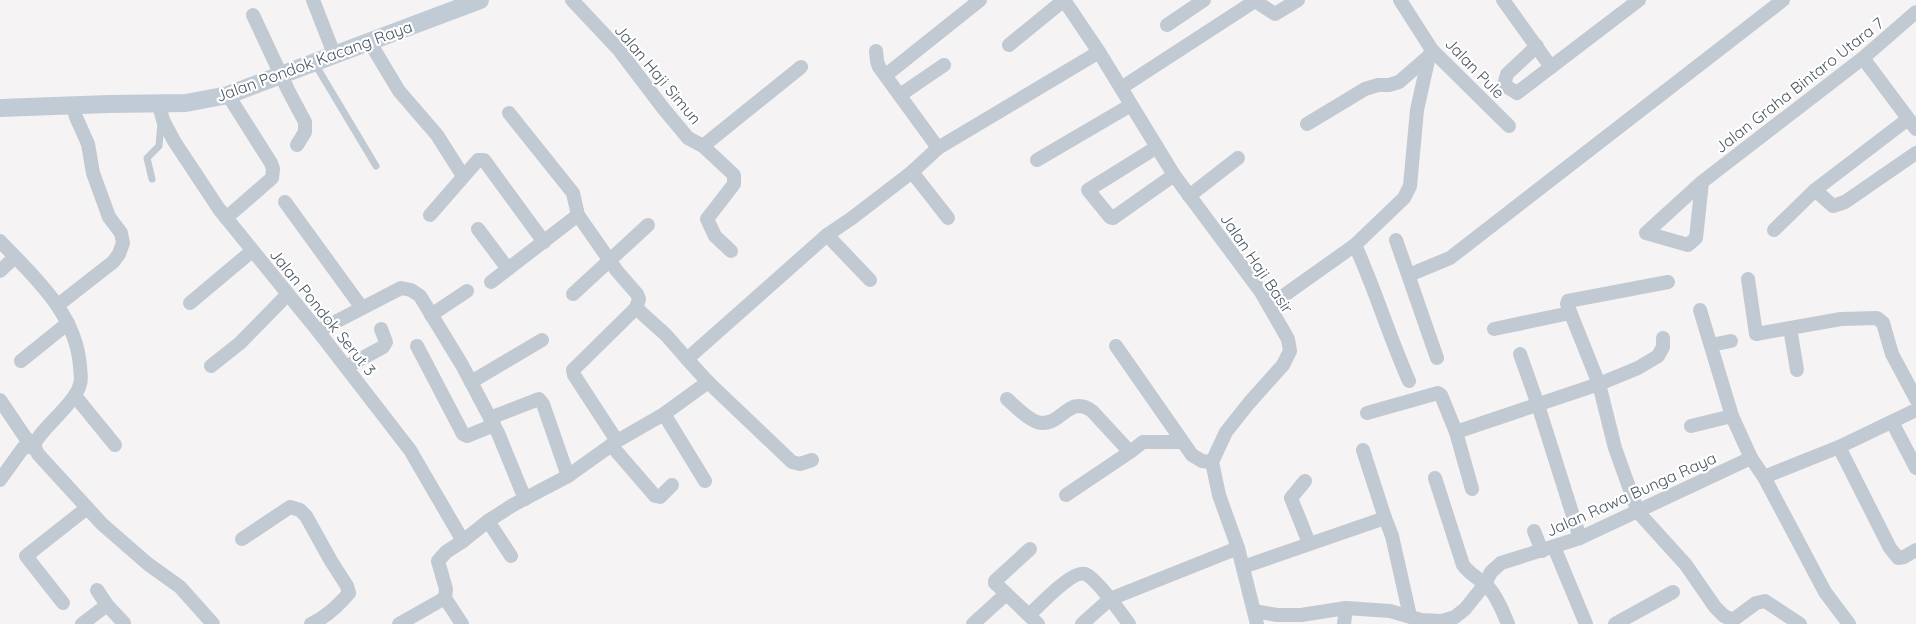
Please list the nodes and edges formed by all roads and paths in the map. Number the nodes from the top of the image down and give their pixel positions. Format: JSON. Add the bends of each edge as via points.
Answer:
{"nodes":[{"id":1,"x":313,"y":0,"type":"edge"},
{"id":2,"x":480,"y":0,"type":"edge"},
{"id":3,"x":572,"y":0,"type":"edge"},
{"id":4,"x":980,"y":0,"type":"edge"},
{"id":5,"x":1064,"y":0,"type":"edge"},
{"id":6,"x":1204,"y":0,"type":"edge"},
{"id":7,"x":1298,"y":0,"type":"edge"},
{"id":8,"x":1400,"y":0,"type":"edge"},
{"id":9,"x":1639,"y":0,"type":"edge"},
{"id":10,"x":1783,"y":0,"type":"edge"},
{"id":11,"x":1507,"y":1,"type":"edge"},
{"id":12,"x":1916,"y":12,"type":"edge"},
{"id":13,"x":254,"y":15,"type":"dead end"},
{"id":14,"x":1167,"y":25,"type":"dead end"},
{"id":15,"x":369,"y":41,"type":"junction"},
{"id":16,"x":1010,"y":45,"type":"dead end"},
{"id":17,"x":1537,"y":46,"type":"junction"},
{"id":18,"x":876,"y":51,"type":"dead end"},
{"id":19,"x":1100,"y":52,"type":"junction"},
{"id":20,"x":1431,"y":53,"type":"junction"},
{"id":21,"x":334,"y":54,"type":"junction"},
{"id":22,"x":1863,"y":58,"type":"junction"},
{"id":23,"x":314,"y":62,"type":"junction"},
{"id":24,"x":944,"y":65,"type":"dead end"},
{"id":25,"x":801,"y":67,"type":"dead end"},
{"id":26,"x":1551,"y":67,"type":"junction"},
{"id":27,"x":280,"y":74,"type":"junction"},
{"id":28,"x":886,"y":75,"type":"junction"},
{"id":29,"x":1121,"y":88,"type":"junction"},
{"id":30,"x":228,"y":94,"type":"junction"},
{"id":31,"x":900,"y":95,"type":"junction"},
{"id":32,"x":1131,"y":105,"type":"junction"},
{"id":33,"x":73,"y":106,"type":"junction"},
{"id":34,"x":0,"y":108,"type":"edge"},
{"id":35,"x":161,"y":112,"type":"junction"},
{"id":36,"x":509,"y":113,"type":"dead end"},
{"id":37,"x":1307,"y":123,"type":"dead end"},
{"id":38,"x":1912,"y":124,"type":"edge"},
{"id":39,"x":1509,"y":126,"type":"dead end"},
{"id":40,"x":297,"y":145,"type":"dead end"},
{"id":41,"x":703,"y":146,"type":"junction"},
{"id":42,"x":1157,"y":147,"type":"junction"},
{"id":43,"x":938,"y":148,"type":"junction"},
{"id":44,"x":1916,"y":153,"type":"edge"},
{"id":45,"x":1238,"y":158,"type":"dead end"},
{"id":46,"x":1037,"y":160,"type":"dead end"},
{"id":47,"x":376,"y":166,"type":"dead end"},
{"id":48,"x":912,"y":172,"type":"junction"},
{"id":49,"x":1174,"y":175,"type":"junction"},
{"id":50,"x":464,"y":176,"type":"junction"},
{"id":51,"x":152,"y":178,"type":"dead end"},
{"id":52,"x":1702,"y":182,"type":"junction"},
{"id":53,"x":1815,"y":190,"type":"junction"},
{"id":54,"x":1189,"y":195,"type":"junction"},
{"id":55,"x":285,"y":202,"type":"dead end"},
{"id":56,"x":430,"y":215,"type":"dead end"},
{"id":57,"x":578,"y":215,"type":"junction"},
{"id":58,"x":226,"y":218,"type":"junction"},
{"id":59,"x":948,"y":218,"type":"dead end"},
{"id":60,"x":648,"y":225,"type":"dead end"},
{"id":61,"x":478,"y":229,"type":"dead end"},
{"id":62,"x":1774,"y":230,"type":"dead end"},
{"id":63,"x":827,"y":235,"type":"junction"},
{"id":64,"x":1396,"y":240,"type":"dead end"},
{"id":65,"x":0,"y":241,"type":"edge"},
{"id":66,"x":544,"y":242,"type":"junction"},
{"id":67,"x":1355,"y":245,"type":"junction"},
{"id":68,"x":252,"y":251,"type":"junction"},
{"id":69,"x":731,"y":251,"type":"dead end"},
{"id":70,"x":15,"y":257,"type":"junction"},
{"id":71,"x":609,"y":260,"type":"junction"},
{"id":72,"x":508,"y":269,"type":"junction"},
{"id":73,"x":0,"y":271,"type":"edge"},
{"id":74,"x":1409,"y":275,"type":"junction"},
{"id":75,"x":1748,"y":279,"type":"dead end"},
{"id":76,"x":870,"y":280,"type":"dead end"},
{"id":77,"x":491,"y":282,"type":"dead end"},
{"id":78,"x":1668,"y":282,"type":"dead end"},
{"id":79,"x":467,"y":291,"type":"dead end"},
{"id":80,"x":573,"y":294,"type":"dead end"},
{"id":81,"x":288,"y":295,"type":"junction"},
{"id":82,"x":189,"y":303,"type":"dead end"},
{"id":83,"x":58,"y":305,"type":"junction"},
{"id":84,"x":1269,"y":306,"type":"junction"},
{"id":85,"x":362,"y":308,"type":"junction"},
{"id":86,"x":636,"y":308,"type":"junction"},
{"id":87,"x":1700,"y":310,"type":"dead end"},
{"id":88,"x":1570,"y":313,"type":"junction"},
{"id":89,"x":431,"y":315,"type":"junction"},
{"id":90,"x":68,"y":323,"type":"junction"},
{"id":91,"x":1790,"y":328,"type":"junction"},
{"id":92,"x":381,"y":329,"type":"dead end"},
{"id":93,"x":1494,"y":329,"type":"dead end"},
{"id":94,"x":318,"y":331,"type":"junction"},
{"id":95,"x":1663,"y":338,"type":"dead end"},
{"id":96,"x":542,"y":340,"type":"dead end"},
{"id":97,"x":1731,"y":341,"type":"dead end"},
{"id":98,"x":1711,"y":345,"type":"junction"},
{"id":99,"x":417,"y":346,"type":"dead end"},
{"id":100,"x":1116,"y":346,"type":"dead end"},
{"id":101,"x":1520,"y":354,"type":"dead end"},
{"id":102,"x":1437,"y":358,"type":"dead end"},
{"id":103,"x":687,"y":359,"type":"junction"},
{"id":104,"x":21,"y":361,"type":"dead end"},
{"id":105,"x":211,"y":366,"type":"dead end"},
{"id":106,"x":346,"y":367,"type":"junction"},
{"id":107,"x":1797,"y":370,"type":"dead end"},
{"id":108,"x":1409,"y":381,"type":"dead end"},
{"id":109,"x":471,"y":382,"type":"junction"},
{"id":110,"x":708,"y":382,"type":"junction"},
{"id":111,"x":1599,"y":384,"type":"junction"},
{"id":112,"x":75,"y":396,"type":"junction"},
{"id":113,"x":1007,"y":399,"type":"dead end"},
{"id":114,"x":1916,"y":399,"type":"edge"},
{"id":115,"x":0,"y":400,"type":"edge"},
{"id":116,"x":1538,"y":405,"type":"junction"},
{"id":117,"x":1916,"y":410,"type":"edge"},
{"id":118,"x":1367,"y":413,"type":"dead end"},
{"id":119,"x":664,"y":414,"type":"junction"},
{"id":120,"x":1732,"y":416,"type":"junction"},
{"id":121,"x":492,"y":422,"type":"junction"},
{"id":122,"x":1892,"y":422,"type":"junction"},
{"id":123,"x":1691,"y":426,"type":"dead end"},
{"id":124,"x":1456,"y":432,"type":"junction"},
{"id":125,"x":1182,"y":442,"type":"junction"},
{"id":126,"x":614,"y":443,"type":"junction"},
{"id":127,"x":115,"y":445,"type":"dead end"},
{"id":128,"x":34,"y":446,"type":"junction"},
{"id":129,"x":1839,"y":447,"type":"junction"},
{"id":130,"x":1363,"y":450,"type":"dead end"},
{"id":131,"x":1130,"y":452,"type":"junction"},
{"id":132,"x":1751,"y":458,"type":"junction"},
{"id":133,"x":812,"y":460,"type":"dead end"},
{"id":134,"x":1212,"y":462,"type":"junction"},
{"id":135,"x":1916,"y":468,"type":"edge"},
{"id":136,"x":568,"y":476,"type":"junction"},
{"id":137,"x":1764,"y":477,"type":"junction"},
{"id":138,"x":1435,"y":478,"type":"dead end"},
{"id":139,"x":0,"y":480,"type":"edge"},
{"id":140,"x":705,"y":481,"type":"dead end"},
{"id":141,"x":1305,"y":481,"type":"dead end"},
{"id":142,"x":672,"y":485,"type":"dead end"},
{"id":143,"x":1473,"y":489,"type":"dead end"},
{"id":144,"x":1066,"y":495,"type":"dead end"},
{"id":145,"x":525,"y":499,"type":"junction"},
{"id":146,"x":87,"y":508,"type":"junction"},
{"id":147,"x":1638,"y":512,"type":"junction"},
{"id":148,"x":1385,"y":518,"type":"junction"},
{"id":149,"x":488,"y":521,"type":"junction"},
{"id":150,"x":1534,"y":531,"type":"dead end"},
{"id":151,"x":1580,"y":538,"type":"junction"},
{"id":152,"x":242,"y":539,"type":"dead end"},
{"id":153,"x":463,"y":541,"type":"junction"},
{"id":154,"x":1309,"y":543,"type":"junction"},
{"id":155,"x":1238,"y":548,"type":"junction"},
{"id":156,"x":1030,"y":549,"type":"dead end"},
{"id":157,"x":1548,"y":549,"type":"junction"},
{"id":158,"x":1916,"y":550,"type":"edge"},
{"id":159,"x":511,"y":556,"type":"dead end"},
{"id":160,"x":1243,"y":567,"type":"junction"},
{"id":161,"x":1485,"y":584,"type":"junction"},
{"id":162,"x":98,"y":590,"type":"dead end"},
{"id":163,"x":1673,"y":592,"type":"dead end"},
{"id":164,"x":1006,"y":594,"type":"junction"},
{"id":165,"x":445,"y":598,"type":"junction"},
{"id":166,"x":1110,"y":599,"type":"junction"},
{"id":167,"x":63,"y":603,"type":"dead end"},
{"id":168,"x":107,"y":605,"type":"junction"},
{"id":169,"x":1346,"y":608,"type":"junction"},
{"id":170,"x":1410,"y":616,"type":"junction"},
{"id":171,"x":1256,"y":618,"type":"edge"},
{"id":172,"x":1033,"y":619,"type":"edge"},
{"id":173,"x":1632,"y":620,"type":"edge"},
{"id":174,"x":124,"y":622,"type":"dead end"},
{"id":175,"x":82,"y":624,"type":"edge"},
{"id":176,"x":213,"y":624,"type":"edge"},
{"id":177,"x":311,"y":624,"type":"edge"},
{"id":178,"x":399,"y":624,"type":"edge"},
{"id":179,"x":462,"y":624,"type":"edge"},
{"id":180,"x":973,"y":624,"type":"edge"},
{"id":181,"x":1082,"y":624,"type":"edge"},
{"id":182,"x":1129,"y":624,"type":"edge"},
{"id":183,"x":1344,"y":624,"type":"edge"},
{"id":184,"x":1508,"y":624,"type":"edge"},
{"id":185,"x":1586,"y":624,"type":"edge"},
{"id":186,"x":1614,"y":624,"type":"edge"},
{"id":187,"x":1800,"y":624,"type":"edge"},
{"id":188,"x":1849,"y":624,"type":"edge"}],
"edges":[{"from":1,"to":21,"type":"street"},
{"from":2,"to":15,"type":"main road","name":"Jalan Pondok Kacang Raya"},
{"from":3,"to":41,"type":"street","name":"Jalan Haji Simun","via":[[619,50],[688,138]]},
{"from":4,"to":28,"type":"street"},
{"from":5,"to":16,"type":"street"},
{"from":5,"to":19,"type":"street","name":"Jalan Haji Basir"},
{"from":6,"to":14,"type":"street"},
{"from":7,"to":29,"type":"street","via":[[1275,14],[1255,1]]},
{"from":8,"to":20,"type":"street","name":"Jalan Pule"},
{"from":9,"to":26,"type":"street"},
{"from":10,"to":74,"type":"street","via":[[1450,258]]},
{"from":11,"to":17,"type":"street"},
{"from":12,"to":22,"type":"street","name":"Jalan Graha Bintaro Utara 7"},
{"from":13,"to":27,"type":"street"},
{"from":15,"to":21,"type":"main road","name":"Jalan Pondok Kacang Raya"},
{"from":15,"to":50,"type":"street","via":[[399,91],[437,135]]},
{"from":17,"to":26,"type":"street"},
{"from":17,"to":26,"type":"street","via":[[1507,74],[1504,85],[1517,93]]},
{"from":18,"to":28,"type":"street"},
{"from":19,"to":29,"type":"street","name":"Jalan Haji Basir"},
{"from":19,"to":43,"type":"street"},
{"from":20,"to":37,"type":"street","via":[[1399,82],[1365,89]]},
{"from":20,"to":39,"type":"street","name":"Jalan Pule"},
{"from":20,"to":67,"type":"street","via":[[1417,111],[1410,186],[1404,198]]},
{"from":21,"to":23,"type":"main road","name":"Jalan Pondok Kacang Raya"},
{"from":22,"to":38,"type":"street"},
{"from":22,"to":52,"type":"street","name":"Jalan Graha Bintaro Utara 7"},
{"from":23,"to":27,"type":"main road","name":"Jalan Pondok Kacang Raya"},
{"from":23,"to":47,"type":"lane"},
{"from":24,"to":31,"type":"street"},
{"from":25,"to":41,"type":"street"},
{"from":27,"to":30,"type":"main road","name":"Jalan Pondok Kacang Raya"},
{"from":27,"to":40,"type":"street","via":[[305,122],[305,132]]},
{"from":28,"to":31,"type":"street"},
{"from":29,"to":32,"type":"street","name":"Jalan Haji Basir"},
{"from":30,"to":35,"type":"main road","name":"Jalan Pondok Kacang Raya"},
{"from":30,"to":58,"type":"street","via":[[271,163],[273,173]]},
{"from":31,"to":43,"type":"street"},
{"from":32,"to":42,"type":"street","name":"Jalan Haji Basir"},
{"from":32,"to":46,"type":"street"},
{"from":33,"to":34,"type":"main road","name":"Jalan Pondok Kacang Raya"},
{"from":33,"to":35,"type":"main road","name":"Jalan Pondok Kacang Raya","via":[[110,104]]},
{"from":33,"to":83,"type":"street","via":[[109,217],[123,243],[113,262]]},
{"from":35,"to":51,"type":"lane","via":[[159,146],[147,158]]},
{"from":35,"to":58,"type":"street","name":"Jalan Pondok Serut 3","via":[[174,141]]},
{"from":36,"to":57,"type":"street","via":[[573,193]]},
{"from":38,"to":53,"type":"street"},
{"from":41,"to":69,"type":"street","name":"Jalan Haji Simun","via":[[734,175],[734,184],[706,219],[715,236]]},
{"from":42,"to":49,"type":"street","name":"Jalan Haji Basir"},
{"from":42,"to":49,"type":"street","via":[[1088,190],[1113,218]]},
{"from":43,"to":48,"type":"street"},
{"from":44,"to":53,"type":"street","via":[[1845,202],[1833,206]]},
{"from":45,"to":54,"type":"street"},
{"from":48,"to":59,"type":"street"},
{"from":48,"to":63,"type":"street"},
{"from":49,"to":54,"type":"street","name":"Jalan Haji Basir"},
{"from":50,"to":56,"type":"street"},
{"from":50,"to":66,"type":"street","via":[[478,160],[484,160]]},
{"from":52,"to":52,"type":"street","name":"Jalan Graha Bintaro Utara 7","via":[[1645,232],[1688,245],[1693,242]]},
{"from":53,"to":62,"type":"street"},
{"from":54,"to":84,"type":"street","name":"Jalan Haji Basir"},
{"from":55,"to":85,"type":"street"},
{"from":57,"to":66,"type":"street"},
{"from":57,"to":71,"type":"street"},
{"from":58,"to":68,"type":"street","name":"Jalan Pondok Serut 3"},
{"from":60,"to":71,"type":"street"},
{"from":61,"to":72,"type":"street"},
{"from":63,"to":76,"type":"street"},
{"from":63,"to":103,"type":"street"},
{"from":64,"to":74,"type":"street"},
{"from":65,"to":70,"type":"street"},
{"from":66,"to":72,"type":"street"},
{"from":67,"to":84,"type":"street"},
{"from":67,"to":108,"type":"street"},
{"from":68,"to":81,"type":"street","name":"Jalan Pondok Serut 3"},
{"from":68,"to":82,"type":"street"},
{"from":70,"to":73,"type":"street"},
{"from":70,"to":83,"type":"street"},
{"from":71,"to":80,"type":"street"},
{"from":71,"to":86,"type":"street","via":[[637,294]]},
{"from":72,"to":77,"type":"street"},
{"from":74,"to":102,"type":"street"},
{"from":75,"to":91,"type":"street","via":[[1756,334]]},
{"from":78,"to":88,"type":"street","via":[[1568,301]]},
{"from":79,"to":89,"type":"street"},
{"from":81,"to":94,"type":"street","name":"Jalan Pondok Serut 3"},
{"from":81,"to":105,"type":"street"},
{"from":83,"to":90,"type":"street"},
{"from":84,"to":134,"type":"street","name":"Jalan Haji Basir","via":[[1288,339],[1290,351],[1283,365],[1226,432]]},
{"from":85,"to":89,"type":"street","via":[[406,288],[420,296]]},
{"from":85,"to":94,"type":"street"},
{"from":86,"to":103,"type":"street"},
{"from":86,"to":126,"type":"street","via":[[573,370]]},
{"from":87,"to":98,"type":"street"},
{"from":88,"to":93,"type":"street"},
{"from":88,"to":111,"type":"street"},
{"from":89,"to":109,"type":"street"},
{"from":90,"to":104,"type":"street"},
{"from":90,"to":112,"type":"street","via":[[80,365],[81,383]]},
{"from":91,"to":107,"type":"street"},
{"from":91,"to":114,"type":"street","via":[[1841,319],[1877,318],[1883,323],[1892,354]]},
{"from":92,"to":106,"type":"street","via":[[386,342],[383,346]]},
{"from":94,"to":106,"type":"street","name":"Jalan Pondok Serut 3"},
{"from":95,"to":111,"type":"street","via":[[1658,356]]},
{"from":96,"to":109,"type":"street"},
{"from":97,"to":98,"type":"street"},
{"from":98,"to":120,"type":"street"},
{"from":99,"to":121,"type":"street","via":[[463,434]]},
{"from":100,"to":125,"type":"street"},
{"from":101,"to":116,"type":"street"},
{"from":103,"to":110,"type":"street"},
{"from":106,"to":153,"type":"street","name":"Jalan Pondok Serut 3","via":[[410,450]]},
{"from":109,"to":121,"type":"street"},
{"from":110,"to":119,"type":"street"},
{"from":110,"to":133,"type":"street","via":[[792,462]]},
{"from":111,"to":116,"type":"street"},
{"from":111,"to":147,"type":"street"},
{"from":112,"to":127,"type":"street"},
{"from":112,"to":128,"type":"street"},
{"from":113,"to":131,"type":"street","via":[[1030,418],[1044,423],[1054,421],[1076,405],[1086,406]]},
{"from":115,"to":128,"type":"street"},
{"from":116,"to":124,"type":"street"},
{"from":116,"to":151,"type":"street"},
{"from":117,"to":122,"type":"street"},
{"from":118,"to":124,"type":"street","via":[[1437,393]]},
{"from":119,"to":126,"type":"street"},
{"from":119,"to":140,"type":"street"},
{"from":120,"to":123,"type":"street"},
{"from":120,"to":132,"type":"street"},
{"from":121,"to":136,"type":"street","via":[[539,399]]},
{"from":121,"to":145,"type":"street"},
{"from":122,"to":129,"type":"street"},
{"from":122,"to":135,"type":"street"},
{"from":124,"to":143,"type":"street"},
{"from":125,"to":131,"type":"street","via":[[1143,442]]},
{"from":125,"to":134,"type":"street","via":[[1192,455]]},
{"from":126,"to":136,"type":"street"},
{"from":126,"to":142,"type":"street","via":[[655,496],[660,497]]},
{"from":128,"to":139,"type":"street","via":[[23,448]]},
{"from":128,"to":146,"type":"street"},
{"from":129,"to":137,"type":"street"},
{"from":129,"to":158,"type":"street","via":[[1890,548],[1898,558]]},
{"from":130,"to":148,"type":"street"},
{"from":131,"to":144,"type":"street"},
{"from":132,"to":137,"type":"street"},
{"from":132,"to":147,"type":"street","name":"Jalan Rawa Bunga Raya"},
{"from":134,"to":155,"type":"street"},
{"from":136,"to":145,"type":"street"},
{"from":137,"to":188,"type":"street","via":[[1825,592]]},
{"from":138,"to":161,"type":"street","via":[[1463,565]]},
{"from":141,"to":154,"type":"street","via":[[1291,498]]},
{"from":145,"to":149,"type":"street"},
{"from":146,"to":167,"type":"street","via":[[26,556]]},
{"from":146,"to":176,"type":"street","via":[[148,564],[180,586]]},
{"from":147,"to":151,"type":"street","name":"Jalan Rawa Bunga Raya"},
{"from":147,"to":187,"type":"street","via":[[1686,565],[1724,616],[1733,620],[1765,601]]},
{"from":148,"to":154,"type":"street"},
{"from":148,"to":170,"type":"street"},
{"from":149,"to":153,"type":"street"},
{"from":149,"to":159,"type":"street"},
{"from":150,"to":157,"type":"street"},
{"from":151,"to":157,"type":"street","name":"Jalan Rawa Bunga Raya"},
{"from":152,"to":177,"type":"street","via":[[290,507],[306,516],[349,593]]},
{"from":153,"to":165,"type":"street","via":[[438,561]]},
{"from":154,"to":160,"type":"street"},
{"from":155,"to":160,"type":"street"},
{"from":155,"to":166,"type":"street"},
{"from":156,"to":164,"type":"street","via":[[995,581]]},
{"from":157,"to":161,"type":"street","name":"Jalan Rawa Bunga Raya","via":[[1501,563]]},
{"from":157,"to":185,"type":"street"},
{"from":160,"to":171,"type":"street"},
{"from":161,"to":170,"type":"street","name":"Jalan Rawa Bunga Raya","via":[[1455,617],[1442,621]]},
{"from":161,"to":184,"type":"street"},
{"from":162,"to":168,"type":"street"},
{"from":163,"to":173,"type":"street"},
{"from":164,"to":172,"type":"street"},
{"from":164,"to":180,"type":"street"},
{"from":165,"to":178,"type":"street"},
{"from":165,"to":179,"type":"street"},
{"from":166,"to":172,"type":"street","via":[[1090,577],[1078,574],[1058,588]]},
{"from":166,"to":181,"type":"street"},
{"from":166,"to":182,"type":"street"},
{"from":168,"to":174,"type":"street"},
{"from":168,"to":175,"type":"street"},
{"from":169,"to":170,"type":"street","name":"Jalan Rawa Bunga Raya"},
{"from":169,"to":171,"type":"street","name":"Jalan Rawa Bunga Raya"},
{"from":169,"to":183,"type":"street"},
{"from":173,"to":186,"type":"street"}]}
